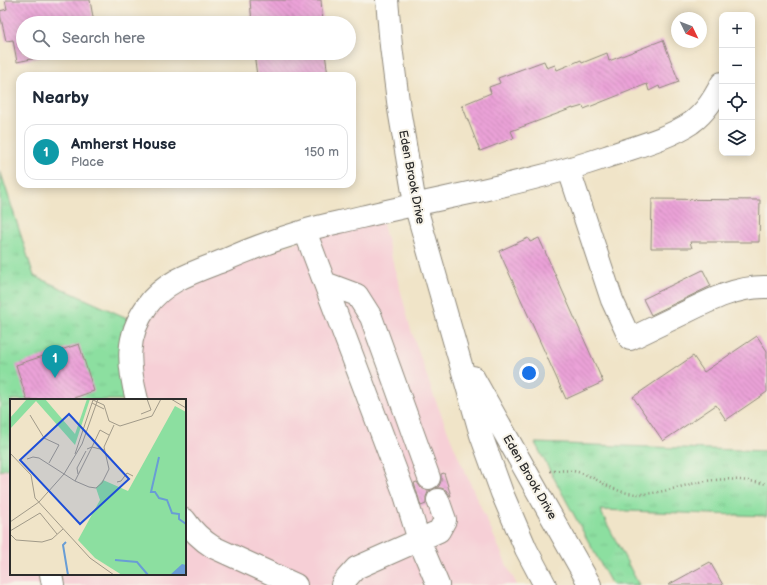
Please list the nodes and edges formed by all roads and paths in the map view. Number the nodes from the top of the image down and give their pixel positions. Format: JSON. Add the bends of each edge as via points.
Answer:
{"nodes":[{"id":1,"x":387,"y":0,"type":"edge"},
{"id":2,"x":721,"y":84,"type":"edge"},
{"id":3,"x":569,"y":170,"type":"junction"},
{"id":4,"x":415,"y":204,"type":"junction"},
{"id":5,"x":305,"y":231,"type":"junction"},
{"id":6,"x":325,"y":283,"type":"junction"},
{"id":7,"x":767,"y":287,"type":"edge"},
{"id":8,"x":457,"y":350,"type":"junction"},
{"id":9,"x":137,"y":399,"type":"edge"},
{"id":10,"x":529,"y":476,"type":"junction"},
{"id":11,"x":429,"y":478,"type":"dead end"},
{"id":12,"x":767,"y":484,"type":"edge"},
{"id":13,"x":438,"y":500,"type":"dead end"},
{"id":14,"x":186,"y":521,"type":"edge"},
{"id":15,"x":419,"y":540,"type":"junction"},
{"id":16,"x":51,"y":575,"type":"edge"},
{"id":17,"x":53,"y":585,"type":"edge"},
{"id":18,"x":296,"y":585,"type":"edge"},
{"id":19,"x":342,"y":585,"type":"edge"},
{"id":20,"x":438,"y":585,"type":"edge"},
{"id":21,"x":545,"y":585,"type":"edge"},
{"id":22,"x":590,"y":585,"type":"edge"}],
"edges":[{"from":1,"to":4,"type":"street","name":"Eden Brook Drive","via":[[399,109]]},
{"from":2,"to":3,"type":"street","via":[[710,105],[691,122],[662,138]]},
{"from":3,"to":4,"type":"street"},
{"from":3,"to":7,"type":"street","via":[[612,300],[630,339],[712,300],[739,290]]},
{"from":4,"to":5,"type":"street"},
{"from":4,"to":8,"type":"street","name":"Eden Brook Drive"},
{"from":5,"to":6,"type":"street"},
{"from":5,"to":9,"type":"street","via":[[181,277],[161,290],[147,305],[132,338],[129,358]]},
{"from":6,"to":11,"type":"street","via":[[357,295],[371,316]]},
{"from":6,"to":15,"type":"street","via":[[405,495]]},
{"from":8,"to":10,"type":"street","name":"Eden Brook Drive"},
{"from":8,"to":21,"type":"street","name":"Eden Brook Drive","via":[[481,435],[502,492],[526,549]]},
{"from":10,"to":12,"type":"path","via":[[552,471],[572,471],[627,493],[645,495],[715,480]]},
{"from":10,"to":22,"type":"street","name":"Eden Brook Drive"},
{"from":13,"to":15,"type":"street","via":[[445,520],[439,532]]},
{"from":14,"to":18,"type":"street","via":[[213,548]]},
{"from":15,"to":19,"type":"street","via":[[356,568]]},
{"from":15,"to":20,"type":"street"},
{"from":16,"to":17,"type":"street"}]}
